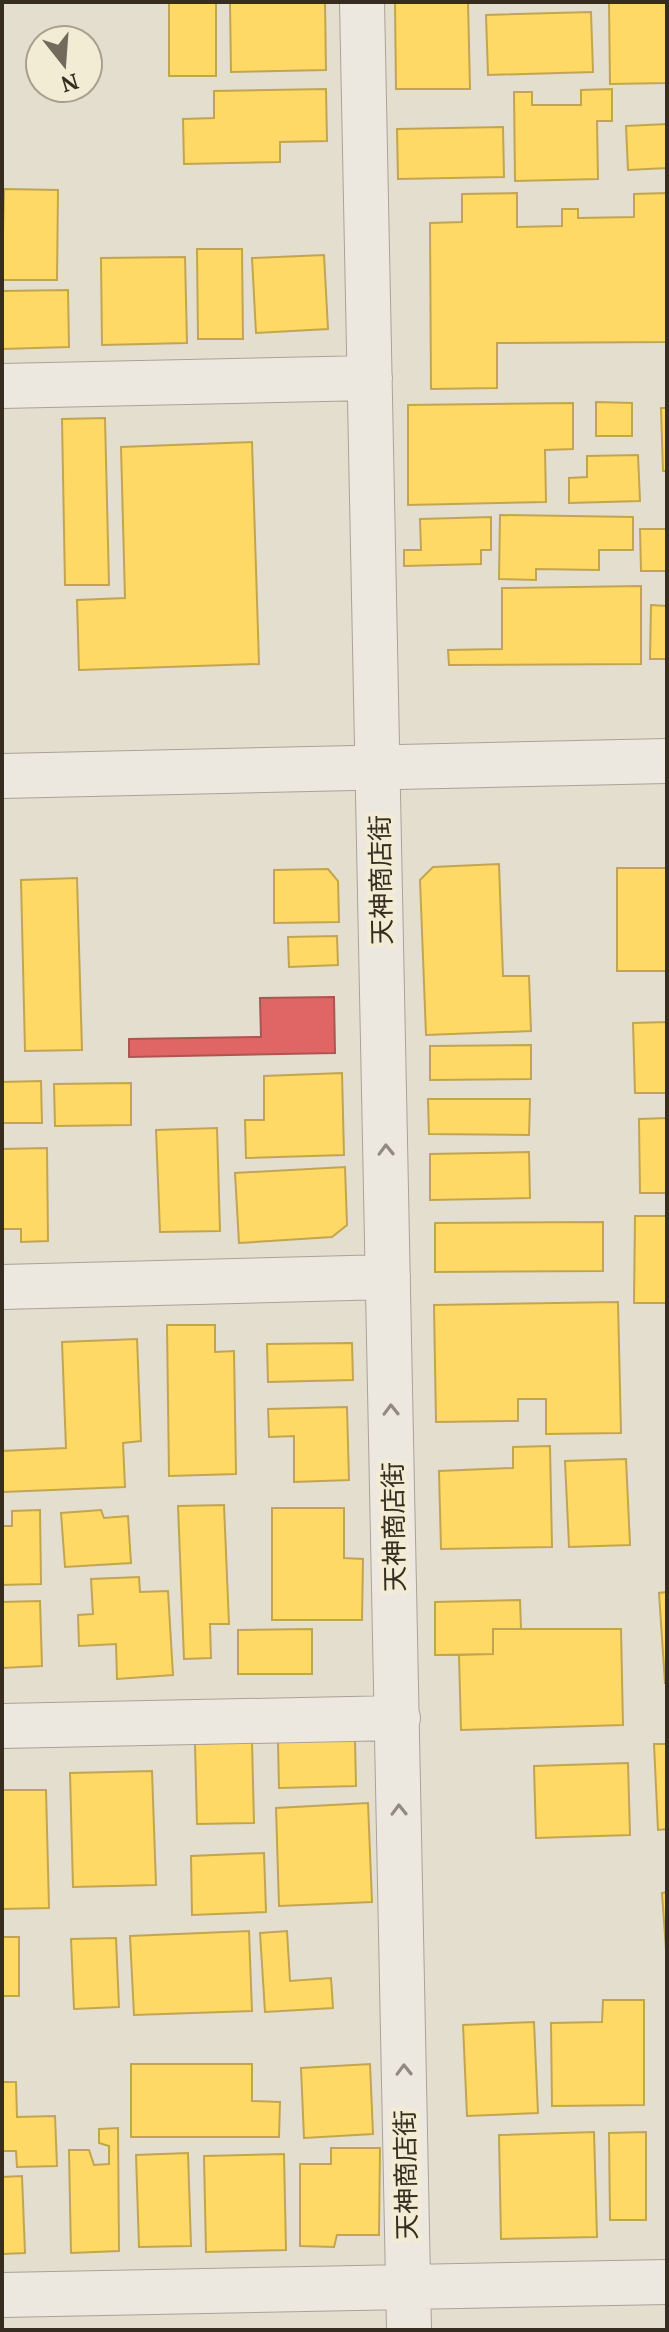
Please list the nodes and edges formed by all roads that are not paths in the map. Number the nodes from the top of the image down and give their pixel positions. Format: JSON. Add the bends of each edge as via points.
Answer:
{"nodes":[{"id":1,"x":362,"y":2,"type":"edge"},
{"id":2,"x":370,"y":378,"type":"junction"},
{"id":3,"x":2,"y":386,"type":"edge"},
{"id":4,"x":667,"y":761,"type":"edge"},
{"id":5,"x":379,"y":767,"type":"junction"},
{"id":6,"x":2,"y":776,"type":"edge"},
{"id":7,"x":388,"y":1277,"type":"junction"},
{"id":8,"x":2,"y":1287,"type":"edge"},
{"id":9,"x":398,"y":1718,"type":"junction"},
{"id":10,"x":2,"y":1726,"type":"edge"},
{"id":11,"x":667,"y":2282,"type":"edge"},
{"id":12,"x":2,"y":2295,"type":"edge"},
{"id":13,"x":409,"y":2309,"type":"edge"}],
"edges":[{"from":1,"to":2,"type":"street","name":"天神商店街"},
{"from":2,"to":3,"type":"street"},
{"from":2,"to":5,"type":"street","name":"天神商店街"},
{"from":4,"to":5,"type":"street"},
{"from":5,"to":6,"type":"street"},
{"from":7,"to":5,"type":"street","name":"天神商店街","one_way":true},
{"from":7,"to":8,"type":"street"},
{"from":9,"to":7,"type":"street","name":"天神商店街","one_way":true},
{"from":9,"to":10,"type":"street"},
{"from":13,"to":9,"type":"street","name":"天神商店街","one_way":true},
{"from":11,"to":13,"type":"street"},
{"from":12,"to":13,"type":"street"}]}
